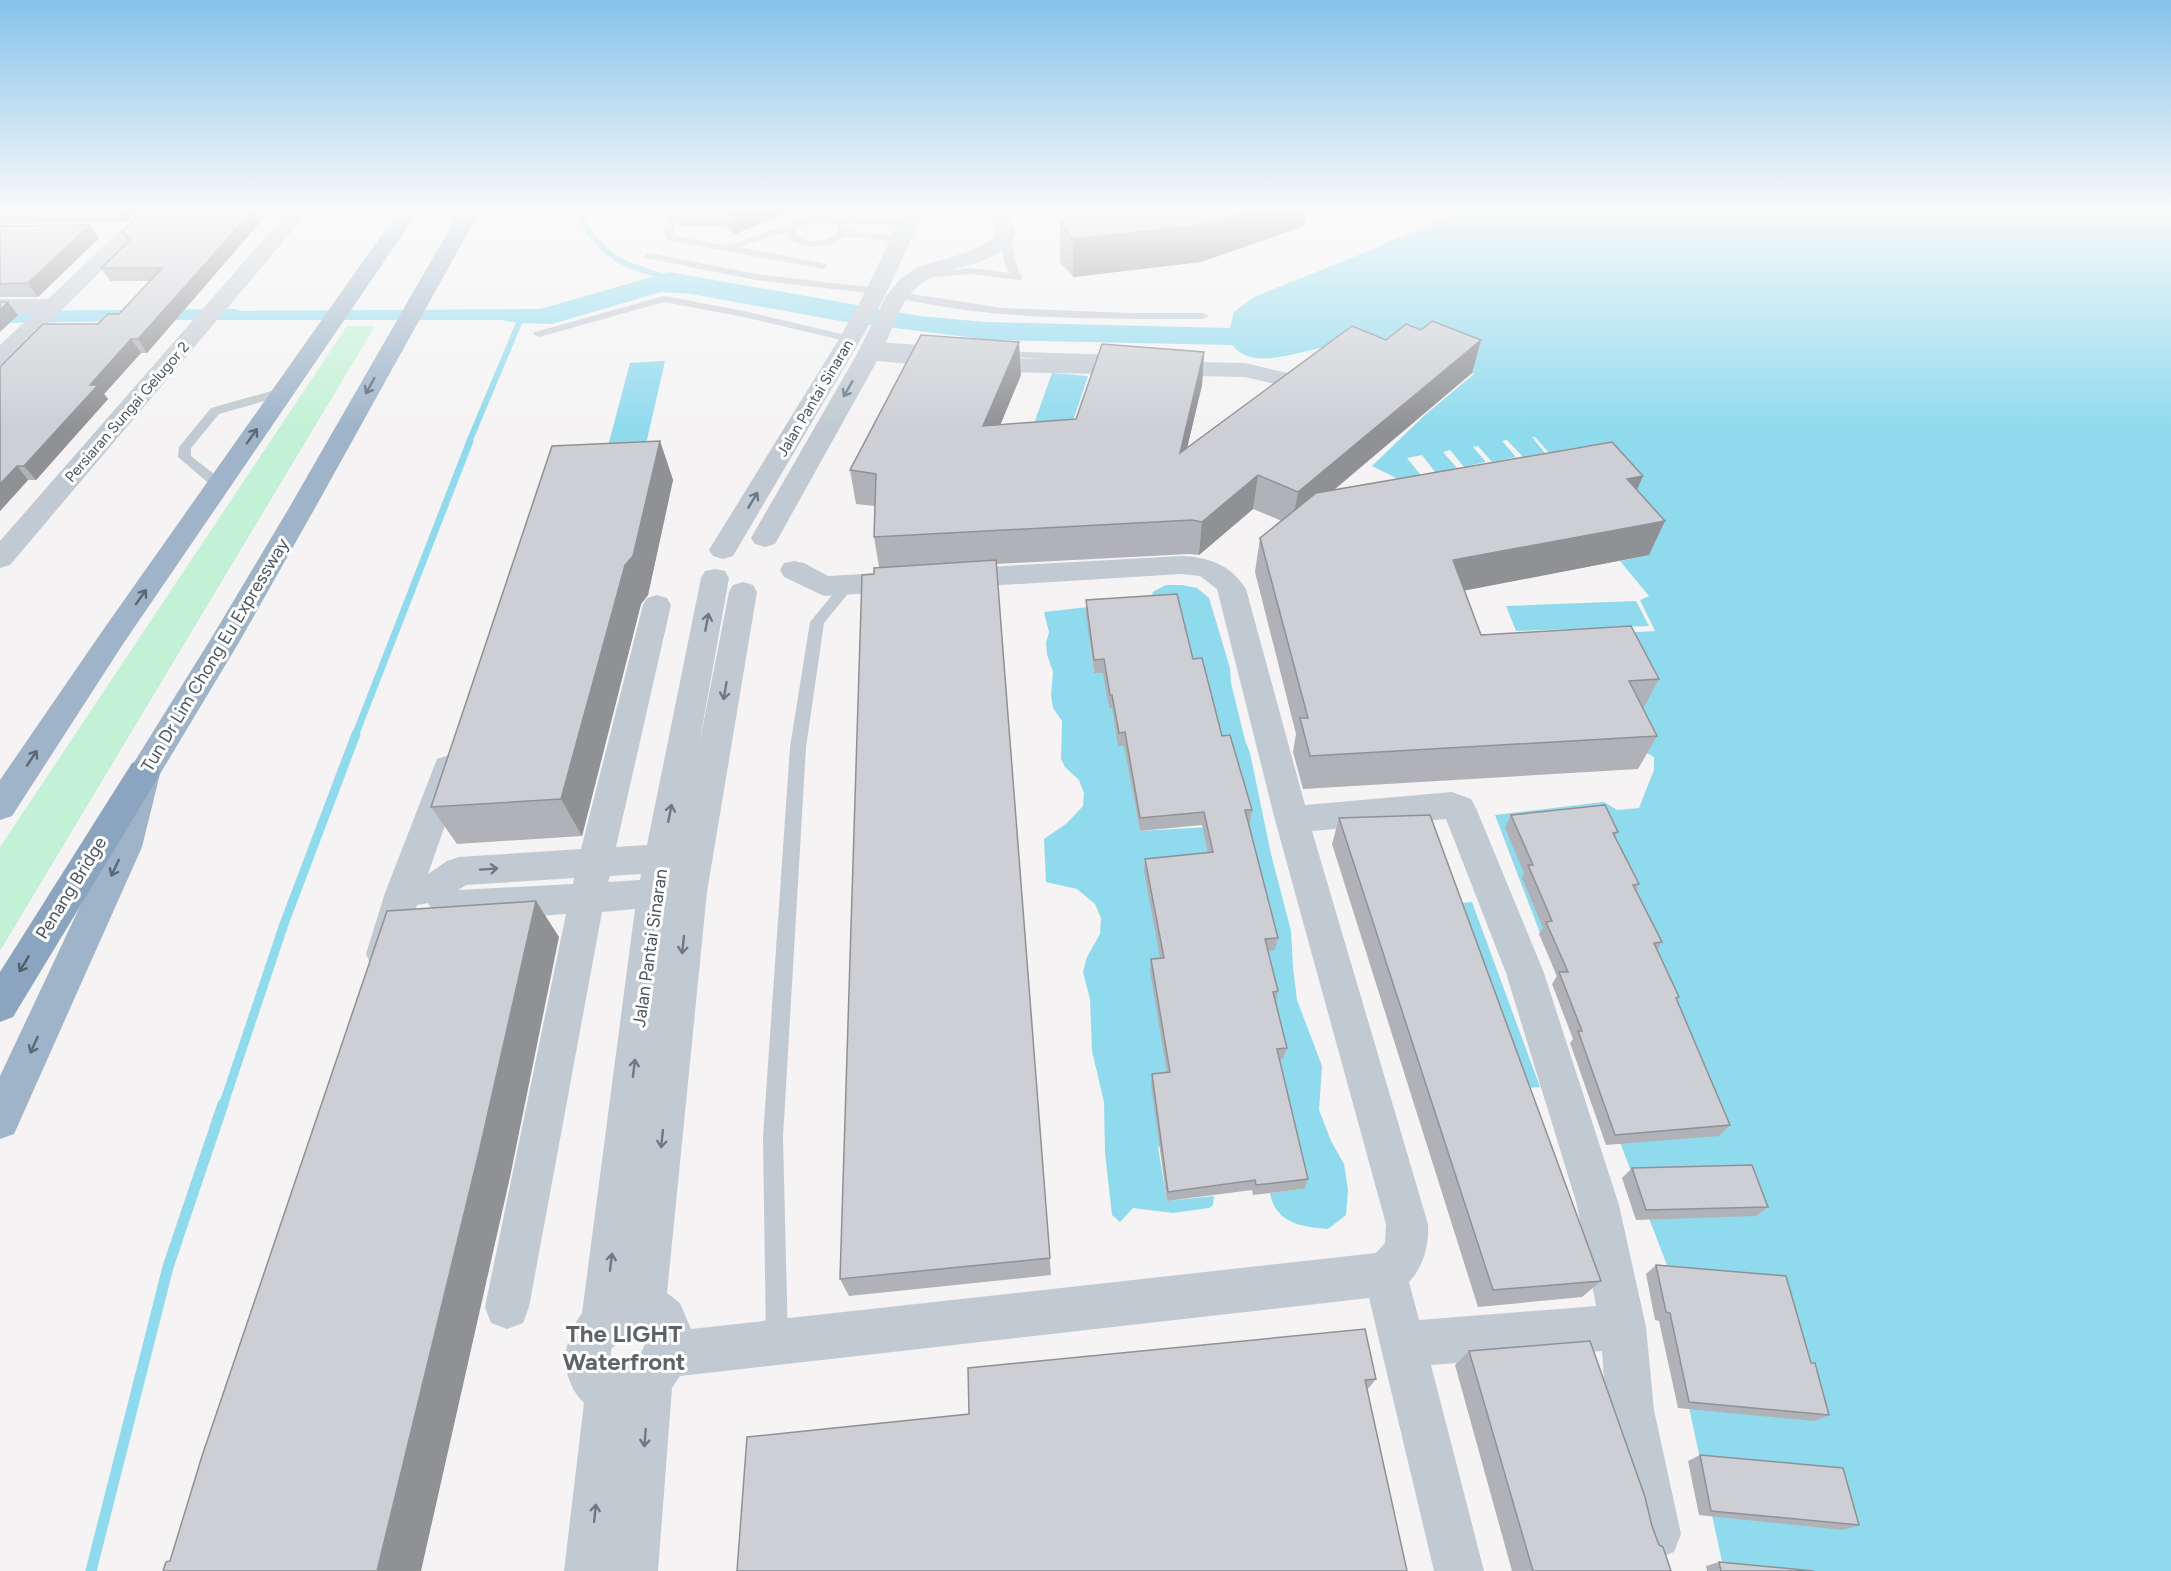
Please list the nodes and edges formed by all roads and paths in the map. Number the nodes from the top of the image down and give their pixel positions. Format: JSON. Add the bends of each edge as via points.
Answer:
{"nodes":[{"id":1,"x":79,"y":282,"type":"edge"},
{"id":2,"x":239,"y":282,"type":"edge"},
{"id":3,"x":358,"y":282,"type":"edge"},
{"id":4,"x":430,"y":282,"type":"edge"},
{"id":5,"x":790,"y":282,"type":"edge"},
{"id":6,"x":892,"y":282,"type":"edge"},
{"id":7,"x":908,"y":282,"type":"edge"},
{"id":8,"x":885,"y":297,"type":"junction"},
{"id":9,"x":0,"y":306,"type":"edge"},
{"id":10,"x":44,"y":316,"type":"junction"},
{"id":11,"x":1203,"y":316,"type":"dead end"},
{"id":12,"x":539,"y":334,"type":"dead end"},
{"id":13,"x":867,"y":344,"type":"junction"},
{"id":14,"x":0,"y":357,"type":"edge"},
{"id":15,"x":1195,"y":359,"type":"edge"},
{"id":16,"x":1288,"y":380,"type":"edge"},
{"id":17,"x":282,"y":392,"type":"junction"},
{"id":18,"x":218,"y":484,"type":"junction"},
{"id":19,"x":765,"y":538,"type":"junction"},
{"id":20,"x":0,"y":559,"type":"edge"},
{"id":21,"x":753,"y":577,"type":"junction"},
{"id":22,"x":848,"y":585,"type":"junction"},
{"id":23,"x":657,"y":605,"type":"dead end"},
{"id":24,"x":461,"y":736,"type":"edge"},
{"id":25,"x":144,"y":772,"type":"junction"},
{"id":26,"x":0,"y":807,"type":"edge"},
{"id":27,"x":1292,"y":820,"type":"junction"},
{"id":28,"x":679,"y":857,"type":"junction"},
{"id":29,"x":596,"y":862,"type":"junction"},
{"id":30,"x":419,"y":890,"type":"junction"},
{"id":31,"x":672,"y":893,"type":"junction"},
{"id":32,"x":587,"y":898,"type":"junction"},
{"id":33,"x":375,"y":982,"type":"edge"},
{"id":34,"x":0,"y":1005,"type":"edge"},
{"id":35,"x":0,"y":1120,"type":"edge"},
{"id":36,"x":1385,"y":1274,"type":"junction"},
{"id":37,"x":507,"y":1307,"type":"dead end"},
{"id":38,"x":624,"y":1313,"type":"junction"},
{"id":39,"x":1623,"y":1327,"type":"junction"},
{"id":40,"x":777,"y":1343,"type":"junction"},
{"id":41,"x":1402,"y":1344,"type":"junction"},
{"id":42,"x":642,"y":1375,"type":"junction"},
{"id":43,"x":1659,"y":1543,"type":"edge"},
{"id":44,"x":589,"y":1571,"type":"edge"},
{"id":45,"x":633,"y":1571,"type":"edge"},
{"id":46,"x":1460,"y":1571,"type":"edge"}],
"edges":[{"from":1,"to":10,"type":"street"},
{"from":2,"to":20,"type":"street","name":"Persiaran Sungai Gelugor 2"},
{"from":3,"to":17,"type":"highway"},
{"from":4,"to":25,"type":"highway","name":"Tun Dr Lim Chong Eu Expressway","one_way":true,"via":[[297,518]]},
{"from":5,"to":8,"type":"lane"},
{"from":6,"to":8,"type":"street","name":"Jalan Pantai Sinaran"},
{"from":7,"to":8,"type":"street","name":"Jalan Pantai Sinaran"},
{"from":8,"to":11,"type":"lane","via":[[1003,311]]},
{"from":8,"to":13,"type":"street","name":"Jalan Pantai Sinaran"},
{"from":9,"to":10,"type":"street"},
{"from":10,"to":14,"type":"street"},
{"from":12,"to":13,"type":"lane","via":[[664,299]]},
{"from":13,"to":15,"type":"lane","via":[[1035,356]]},
{"from":13,"to":16,"type":"street","via":[[999,365],[1245,370]]},
{"from":13,"to":19,"type":"street","name":"Jalan Pantai Sinaran","one_way":true},
{"from":21,"to":13,"type":"street","name":"Jalan Pantai Sinaran","one_way":true},
{"from":18,"to":17,"type":"highway","one_way":true},
{"from":17,"to":18,"type":"lane","via":[[215,411],[185,447],[184,457]]},
{"from":26,"to":18,"type":"highway","one_way":true},
{"from":19,"to":21,"type":"street","via":[[742,540]]},
{"from":19,"to":21,"type":"street","via":[[791,547],[797,561]]},
{"from":21,"to":22,"type":"street","via":[[824,586]]},
{"from":21,"to":28,"type":"street","name":"Jalan Pantai Sinaran"},
{"from":22,"to":27,"type":"street","via":[[1180,565],[1212,570],[1225,578],[1232,589]]},
{"from":22,"to":40,"type":"lane","via":[[817,622],[798,747],[773,1137]]},
{"from":23,"to":29,"type":"street"},
{"from":24,"to":30,"type":"street"},
{"from":25,"to":34,"type":"highway","name":"Penang Bridge","one_way":true},
{"from":25,"to":35,"type":"highway","name":"Tun Dr Lim Chong Eu Expressway","one_way":true,"via":[[125,847]]},
{"from":27,"to":36,"type":"street","via":[[1407,1224],[1408,1247]]},
{"from":27,"to":39,"type":"street","via":[[1452,805],[1459,808],[1525,973],[1598,1205]]},
{"from":28,"to":29,"type":"street"},
{"from":28,"to":31,"type":"street","name":"Jalan Pantai Sinaran"},
{"from":30,"to":29,"type":"street","one_way":true,"via":[[459,871]]},
{"from":29,"to":32,"type":"street"},
{"from":30,"to":32,"type":"street","via":[[450,907]]},
{"from":30,"to":33,"type":"street"},
{"from":31,"to":32,"type":"street"},
{"from":31,"to":38,"type":"street","name":"Jalan Pantai Sinaran"},
{"from":32,"to":37,"type":"street"},
{"from":36,"to":40,"type":"street"},
{"from":36,"to":41,"type":"street"},
{"from":38,"to":42,"type":"street","via":[[655,1309],[664,1317],[670,1335]]},
{"from":38,"to":42,"type":"street","via":[[595,1332],[586,1361],[598,1384]]},
{"from":39,"to":41,"type":"street"},
{"from":39,"to":43,"type":"street","via":[[1630,1410]]},
{"from":40,"to":42,"type":"street"},
{"from":41,"to":46,"type":"street"},
{"from":44,"to":42,"type":"street","one_way":true},
{"from":42,"to":45,"type":"street","one_way":true}]}
